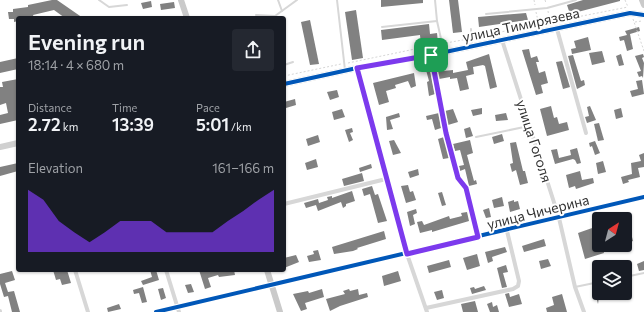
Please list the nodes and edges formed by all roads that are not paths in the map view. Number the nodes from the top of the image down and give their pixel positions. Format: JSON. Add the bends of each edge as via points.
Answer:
{"nodes":[{"id":1,"x":100,"y":0,"type":"edge"},
{"id":2,"x":181,"y":0,"type":"edge"},
{"id":3,"x":278,"y":0,"type":"edge"},
{"id":4,"x":297,"y":0,"type":"edge"},
{"id":5,"x":337,"y":0,"type":"edge"},
{"id":6,"x":435,"y":0,"type":"edge"},
{"id":7,"x":576,"y":0,"type":"edge"},
{"id":8,"x":642,"y":0,"type":"edge"},
{"id":9,"x":127,"y":5,"type":"dead end"},
{"id":10,"x":644,"y":5,"type":"edge"},
{"id":11,"x":282,"y":11,"type":"junction"},
{"id":12,"x":486,"y":14,"type":"dead end"},
{"id":13,"x":644,"y":15,"type":"edge"},
{"id":14,"x":186,"y":16,"type":"edge"},
{"id":15,"x":275,"y":16,"type":"edge"},
{"id":16,"x":437,"y":21,"type":"junction"},
{"id":17,"x":382,"y":27,"type":"dead end"},
{"id":18,"x":471,"y":29,"type":"dead end"},
{"id":19,"x":557,"y":29,"type":"junction"},
{"id":20,"x":502,"y":40,"type":"junction"},
{"id":21,"x":472,"y":46,"type":"junction"},
{"id":22,"x":444,"y":52,"type":"junction"},
{"id":23,"x":431,"y":55,"type":"junction"},
{"id":24,"x":293,"y":62,"type":"dead end"},
{"id":25,"x":286,"y":64,"type":"edge"},
{"id":26,"x":357,"y":68,"type":"junction"},
{"id":27,"x":346,"y":70,"type":"junction"},
{"id":28,"x":286,"y":84,"type":"edge"},
{"id":29,"x":529,"y":126,"type":"junction"},
{"id":30,"x":586,"y":133,"type":"dead end"},
{"id":31,"x":476,"y":138,"type":"dead end"},
{"id":32,"x":16,"y":143,"type":"edge"},
{"id":33,"x":0,"y":147,"type":"edge"},
{"id":34,"x":386,"y":179,"type":"junction"},
{"id":35,"x":644,"y":197,"type":"edge"},
{"id":36,"x":286,"y":204,"type":"edge"},
{"id":37,"x":559,"y":218,"type":"junction"},
{"id":38,"x":507,"y":231,"type":"junction"},
{"id":39,"x":478,"y":237,"type":"junction"},
{"id":40,"x":407,"y":254,"type":"junction"},
{"id":41,"x":76,"y":272,"type":"edge"},
{"id":42,"x":167,"y":272,"type":"edge"},
{"id":43,"x":268,"y":272,"type":"edge"},
{"id":44,"x":644,"y":273,"type":"edge"},
{"id":45,"x":632,"y":276,"type":"edge"},
{"id":46,"x":592,"y":283,"type":"edge"},
{"id":47,"x":272,"y":286,"type":"junction"},
{"id":48,"x":576,"y":286,"type":"junction"},
{"id":49,"x":178,"y":306,"type":"junction"},
{"id":50,"x":426,"y":310,"type":"edge"},
{"id":51,"x":88,"y":312,"type":"edge"},
{"id":52,"x":156,"y":312,"type":"edge"},
{"id":53,"x":180,"y":312,"type":"edge"},
{"id":54,"x":280,"y":312,"type":"edge"},
{"id":55,"x":584,"y":312,"type":"edge"}],
"edges":[{"from":1,"to":9,"type":"lane","via":[[109,7]]},
{"from":2,"to":14,"type":"main road"},
{"from":3,"to":11,"type":"lane"},
{"from":4,"to":11,"type":"lane"},
{"from":5,"to":27,"type":"lane"},
{"from":6,"to":16,"type":"lane"},
{"from":7,"to":12,"type":"lane","via":[[547,8]]},
{"from":8,"to":10,"type":"main road"},
{"from":11,"to":15,"type":"lane"},
{"from":13,"to":19,"type":"street","name":"улица Тимирязева","via":[[630,13]]},
{"from":16,"to":17,"type":"lane"},
{"from":16,"to":22,"type":"lane"},
{"from":18,"to":21,"type":"lane"},
{"from":19,"to":20,"type":"street","name":"улица Тимирязева"},
{"from":19,"to":30,"type":"street","name":"улица Тимирязева"},
{"from":20,"to":21,"type":"street","name":"улица Тимирязева"},
{"from":20,"to":29,"type":"street","name":"улица Гоголя"},
{"from":21,"to":22,"type":"street","name":"улица Тимирязева"},
{"from":22,"to":23,"type":"street","name":"улица Тимирязева"},
{"from":23,"to":26,"type":"street","name":"улица Тимирязева"},
{"from":23,"to":39,"type":"street","via":[[446,133],[458,178],[466,188]]},
{"from":24,"to":25,"type":"lane"},
{"from":26,"to":27,"type":"street","name":"улица Тимирязева"},
{"from":26,"to":34,"type":"street"},
{"from":27,"to":28,"type":"street","name":"улица Тимирязева"},
{"from":29,"to":31,"type":"lane"},
{"from":29,"to":37,"type":"street","name":"улица Гоголя"},
{"from":32,"to":33,"type":"street"},
{"from":34,"to":36,"type":"street"},
{"from":34,"to":40,"type":"street"},
{"from":35,"to":37,"type":"street","name":"улица Чичерина"},
{"from":37,"to":38,"type":"street","name":"улица Чичерина"},
{"from":37,"to":48,"type":"street","name":"улица Гоголя"},
{"from":38,"to":39,"type":"street","name":"улица Чичерина"},
{"from":38,"to":50,"type":"street","name":"улица Чичерина","via":[[518,286]]},
{"from":39,"to":40,"type":"street","name":"улица Чичерина"},
{"from":40,"to":47,"type":"street","name":"улица Чичерина"},
{"from":40,"to":50,"type":"street"},
{"from":41,"to":51,"type":"street"},
{"from":42,"to":49,"type":"street"},
{"from":43,"to":47,"type":"main road"},
{"from":44,"to":45,"type":"lane"},
{"from":46,"to":48,"type":"lane"},
{"from":47,"to":49,"type":"street","name":"улица Чичерина"},
{"from":47,"to":54,"type":"main road"},
{"from":48,"to":55,"type":"street","name":"улица Гоголя"},
{"from":49,"to":52,"type":"street","name":"улица Чичерина"},
{"from":49,"to":53,"type":"street"}]}
